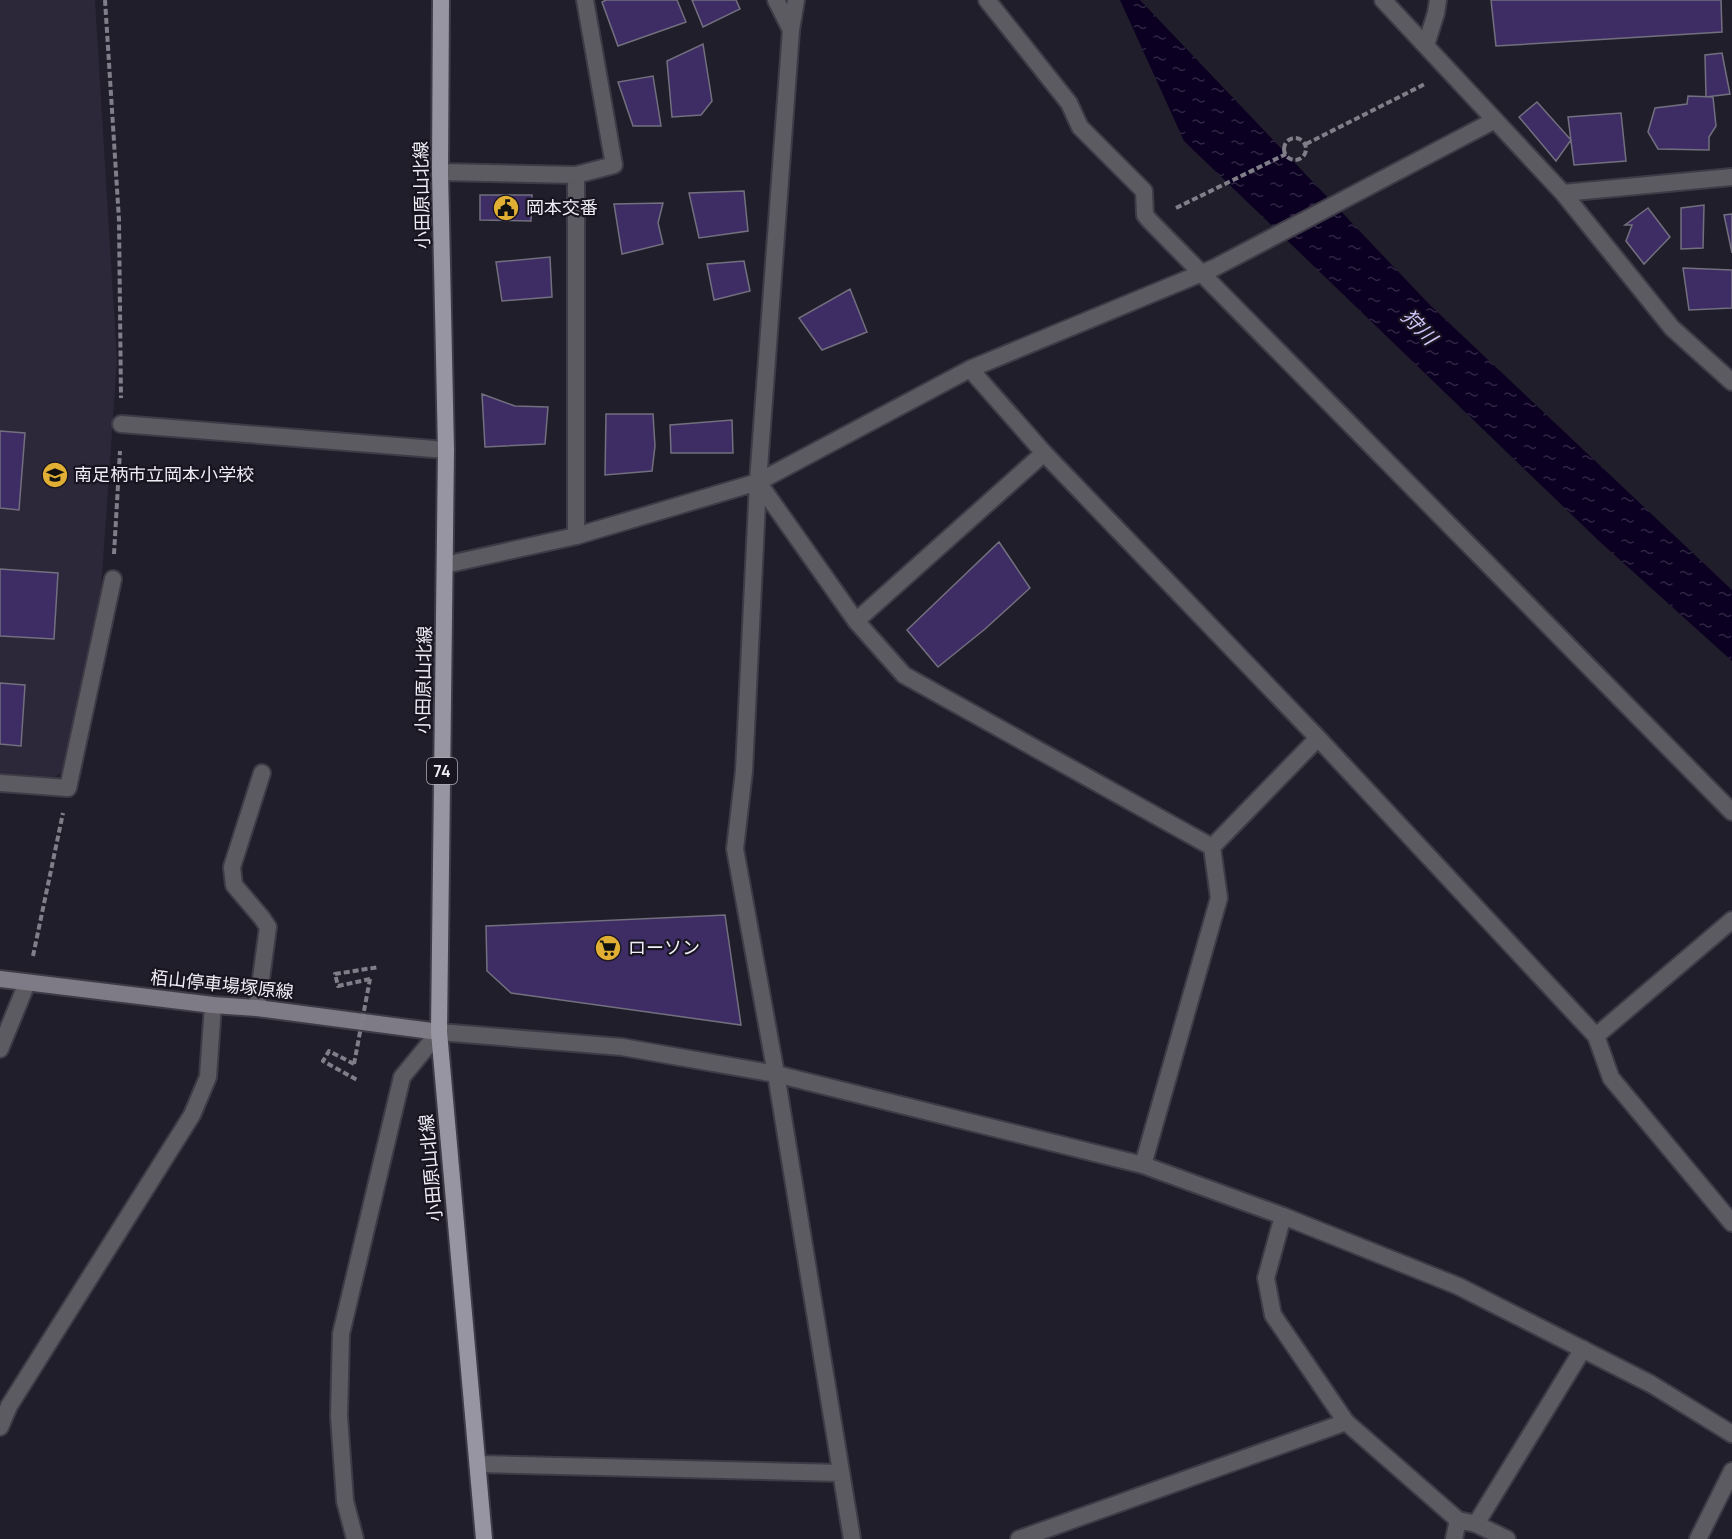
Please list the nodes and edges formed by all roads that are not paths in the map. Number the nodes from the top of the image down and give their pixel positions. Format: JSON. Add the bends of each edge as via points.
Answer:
{"nodes":[{"id":1,"x":441,"y":0,"type":"edge"},
{"id":2,"x":585,"y":0,"type":"edge"},
{"id":3,"x":776,"y":0,"type":"edge"},
{"id":4,"x":796,"y":0,"type":"edge"},
{"id":5,"x":987,"y":0,"type":"edge"},
{"id":6,"x":1383,"y":0,"type":"edge"},
{"id":7,"x":1438,"y":0,"type":"edge"},
{"id":8,"x":791,"y":30,"type":"junction"},
{"id":9,"x":1426,"y":45,"type":"junction"},
{"id":10,"x":1495,"y":120,"type":"junction"},
{"id":11,"x":440,"y":172,"type":"junction"},
{"id":12,"x":576,"y":175,"type":"junction"},
{"id":13,"x":1732,"y":177,"type":"edge"},
{"id":14,"x":1563,"y":193,"type":"junction"},
{"id":15,"x":1208,"y":270,"type":"junction"},
{"id":16,"x":970,"y":369,"type":"junction"},
{"id":17,"x":1732,"y":382,"type":"edge"},
{"id":18,"x":121,"y":424,"type":"road end"},
{"id":19,"x":446,"y":450,"type":"junction"},
{"id":20,"x":1044,"y":453,"type":"junction"},
{"id":21,"x":758,"y":482,"type":"junction"},
{"id":22,"x":576,"y":536,"type":"junction"},
{"id":23,"x":445,"y":565,"type":"junction"},
{"id":24,"x":112,"y":579,"type":"road end"},
{"id":25,"x":856,"y":621,"type":"junction"},
{"id":26,"x":1318,"y":738,"type":"junction"},
{"id":27,"x":262,"y":773,"type":"dead end"},
{"id":28,"x":0,"y":783,"type":"edge"},
{"id":29,"x":1732,"y":812,"type":"edge"},
{"id":30,"x":1212,"y":847,"type":"junction"},
{"id":31,"x":1732,"y":920,"type":"edge"},
{"id":32,"x":0,"y":979,"type":"edge"},
{"id":33,"x":27,"y":983,"type":"junction"},
{"id":34,"x":213,"y":1005,"type":"junction"},
{"id":35,"x":257,"y":1008,"type":"junction"},
{"id":36,"x":439,"y":1032,"type":"junction"},
{"id":37,"x":1596,"y":1036,"type":"junction"},
{"id":38,"x":0,"y":1049,"type":"edge"},
{"id":39,"x":776,"y":1074,"type":"junction"},
{"id":40,"x":1143,"y":1165,"type":"junction"},
{"id":41,"x":1283,"y":1216,"type":"junction"},
{"id":42,"x":1732,"y":1223,"type":"edge"},
{"id":43,"x":1583,"y":1349,"type":"junction"},
{"id":44,"x":1346,"y":1422,"type":"junction"},
{"id":45,"x":0,"y":1427,"type":"edge"},
{"id":46,"x":1732,"y":1434,"type":"edge"},
{"id":47,"x":478,"y":1464,"type":"junction"},
{"id":48,"x":1732,"y":1471,"type":"edge"},
{"id":49,"x":841,"y":1473,"type":"junction"},
{"id":50,"x":1458,"y":1520,"type":"junction"},
{"id":51,"x":1476,"y":1524,"type":"junction"},
{"id":52,"x":355,"y":1539,"type":"edge"},
{"id":53,"x":484,"y":1539,"type":"edge"},
{"id":54,"x":852,"y":1539,"type":"edge"},
{"id":55,"x":1019,"y":1539,"type":"edge"},
{"id":56,"x":1455,"y":1539,"type":"edge"},
{"id":57,"x":1507,"y":1539,"type":"edge"},
{"id":58,"x":1698,"y":1539,"type":"edge"}],
"edges":[{"from":1,"to":11,"type":"main road","name":"小田原山北線","number":"74"},
{"from":2,"to":12,"type":"street","via":[[614,165]]},
{"from":3,"to":8,"type":"street"},
{"from":4,"to":8,"type":"street"},
{"from":5,"to":15,"type":"street","via":[[1069,103],[1080,127],[1144,191],[1145,215]]},
{"from":6,"to":9,"type":"street"},
{"from":7,"to":9,"type":"street"},
{"from":8,"to":21,"type":"street"},
{"from":9,"to":10,"type":"street"},
{"from":10,"to":14,"type":"street"},
{"from":10,"to":15,"type":"street"},
{"from":11,"to":12,"type":"street"},
{"from":11,"to":19,"type":"main road","name":"小田原山北線","number":"74"},
{"from":12,"to":22,"type":"street"},
{"from":13,"to":14,"type":"street"},
{"from":14,"to":17,"type":"street","via":[[1672,328]]},
{"from":15,"to":16,"type":"street"},
{"from":15,"to":29,"type":"street"},
{"from":16,"to":20,"type":"street"},
{"from":16,"to":21,"type":"street"},
{"from":18,"to":19,"type":"street"},
{"from":19,"to":23,"type":"main road","name":"小田原山北線","number":"74"},
{"from":20,"to":25,"type":"street"},
{"from":20,"to":26,"type":"street"},
{"from":21,"to":22,"type":"street"},
{"from":21,"to":25,"type":"street"},
{"from":21,"to":39,"type":"street","via":[[744,771],[735,849]]},
{"from":22,"to":23,"type":"street"},
{"from":23,"to":36,"type":"main road","name":"小田原山北線","number":"74"},
{"from":24,"to":28,"type":"street","via":[[68,788]]},
{"from":25,"to":30,"type":"street","via":[[904,675]]},
{"from":26,"to":30,"type":"street"},
{"from":26,"to":37,"type":"street"},
{"from":27,"to":35,"type":"street","via":[[232,867],[234,885],[268,927]]},
{"from":30,"to":40,"type":"street","via":[[1219,898]]},
{"from":31,"to":37,"type":"street"},
{"from":32,"to":33,"type":"main road","name":"栢山停車場塚原線"},
{"from":33,"to":34,"type":"main road","name":"栢山停車場塚原線"},
{"from":33,"to":38,"type":"street"},
{"from":34,"to":35,"type":"main road","name":"栢山停車場塚原線"},
{"from":34,"to":45,"type":"street","via":[[208,1077],[192,1115],[9,1406]]},
{"from":35,"to":36,"type":"main road","name":"栢山停車場塚原線"},
{"from":36,"to":39,"type":"street","via":[[622,1047]]},
{"from":36,"to":47,"type":"main road","name":"小田原山北線","number":"74"},
{"from":36,"to":52,"type":"street","via":[[402,1077],[341,1334],[339,1416],[345,1501]]},
{"from":37,"to":42,"type":"street","via":[[1611,1078]]},
{"from":39,"to":40,"type":"street"},
{"from":39,"to":49,"type":"street"},
{"from":40,"to":41,"type":"street"},
{"from":41,"to":43,"type":"street","via":[[1458,1286]]},
{"from":41,"to":44,"type":"street","via":[[1266,1278],[1273,1315]]},
{"from":43,"to":46,"type":"street","via":[[1651,1384]]},
{"from":43,"to":51,"type":"street"},
{"from":44,"to":50,"type":"street"},
{"from":44,"to":55,"type":"street"},
{"from":47,"to":49,"type":"street"},
{"from":47,"to":53,"type":"main road","name":"小田原山北線","number":"74"},
{"from":48,"to":58,"type":"street"},
{"from":49,"to":54,"type":"street"},
{"from":50,"to":51,"type":"street"},
{"from":50,"to":56,"type":"street"},
{"from":51,"to":57,"type":"street"}]}
